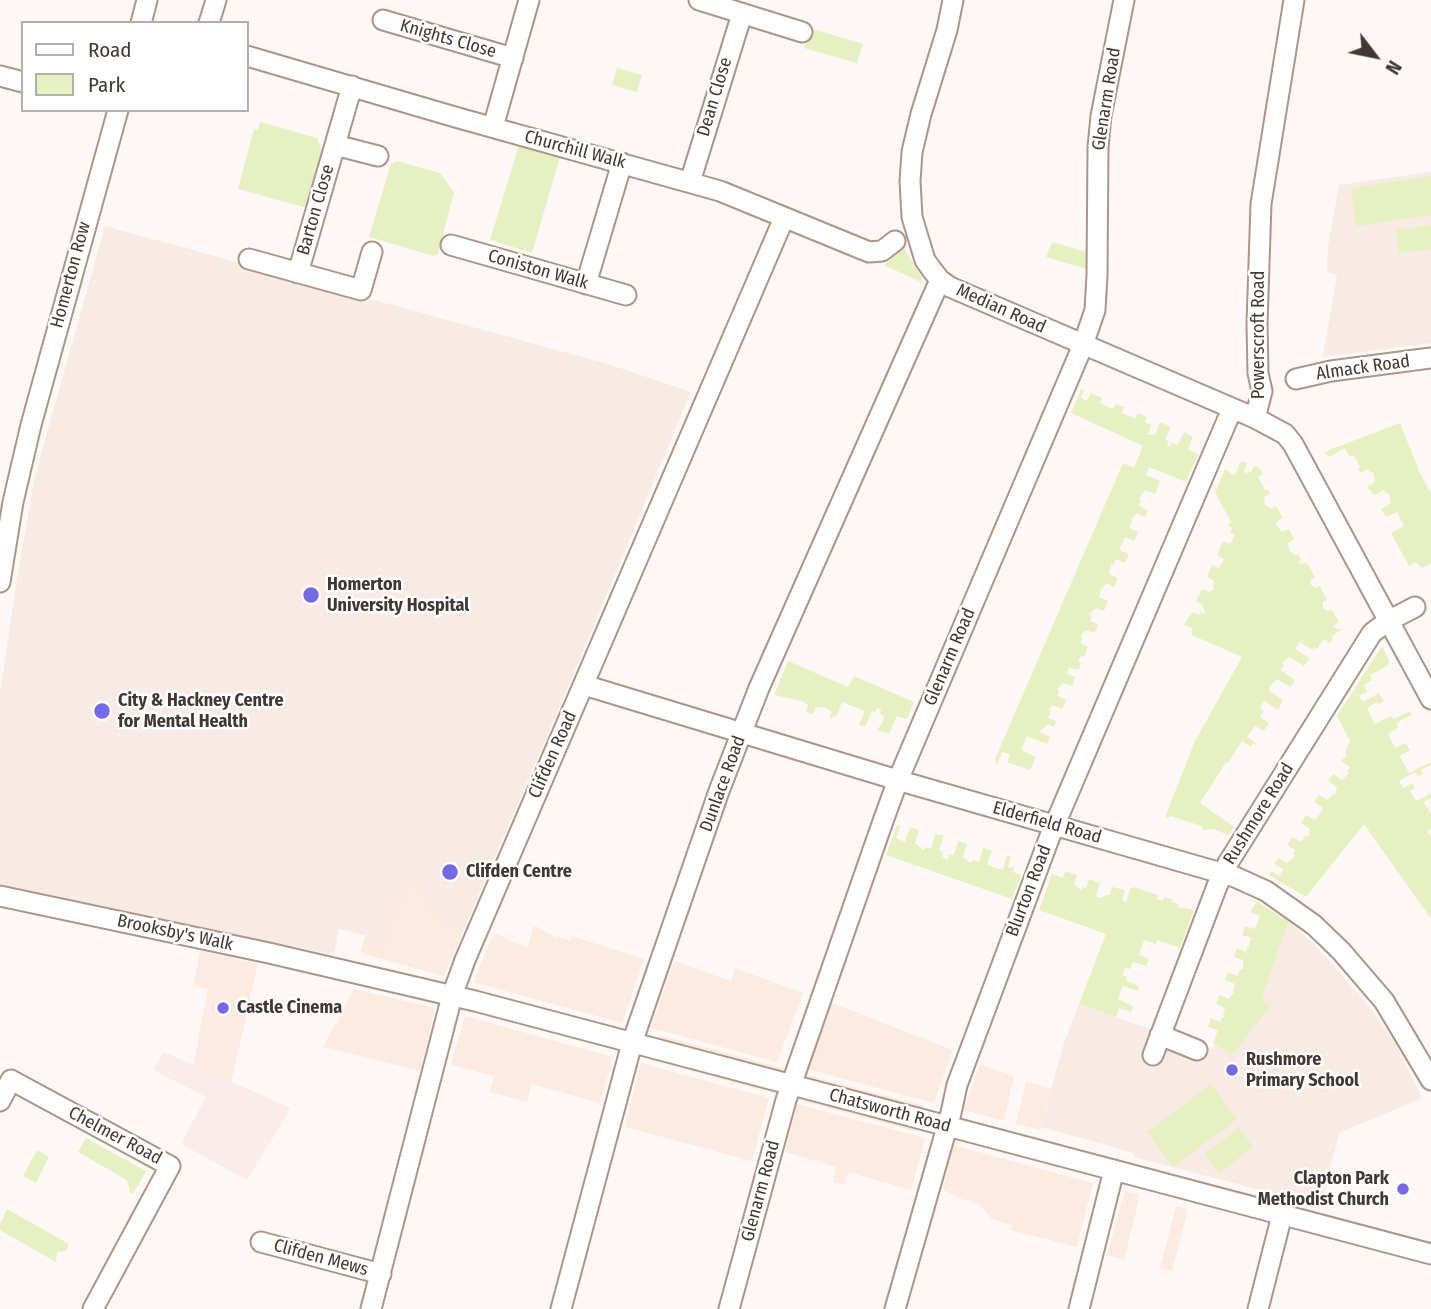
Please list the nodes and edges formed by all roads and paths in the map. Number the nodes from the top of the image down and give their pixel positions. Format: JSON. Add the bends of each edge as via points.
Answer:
{"nodes":[{"id":1,"x":147,"y":0,"type":"edge"},
{"id":2,"x":216,"y":0,"type":"edge"},
{"id":3,"x":529,"y":0,"type":"edge"},
{"id":4,"x":699,"y":0,"type":"edge"},
{"id":5,"x":953,"y":0,"type":"edge"},
{"id":6,"x":1124,"y":0,"type":"edge"},
{"id":7,"x":1294,"y":0,"type":"edge"},
{"id":8,"x":742,"y":14,"type":"junction"},
{"id":9,"x":383,"y":20,"type":"dead end"},
{"id":10,"x":142,"y":21,"type":"edge"},
{"id":11,"x":210,"y":21,"type":"edge"},
{"id":12,"x":802,"y":32,"type":"dead end"},
{"id":13,"x":248,"y":56,"type":"edge"},
{"id":14,"x":513,"y":58,"type":"junction"},
{"id":15,"x":0,"y":76,"type":"edge"},
{"id":16,"x":21,"y":81,"type":"edge"},
{"id":17,"x":352,"y":86,"type":"junction"},
{"id":18,"x":117,"y":112,"type":"edge"},
{"id":19,"x":493,"y":127,"type":"junction"},
{"id":20,"x":335,"y":145,"type":"junction"},
{"id":21,"x":378,"y":156,"type":"dead end"},
{"id":22,"x":622,"y":163,"type":"junction"},
{"id":23,"x":690,"y":182,"type":"junction"},
{"id":24,"x":784,"y":218,"type":"junction"},
{"id":25,"x":895,"y":241,"type":"dead end"},
{"id":26,"x":451,"y":245,"type":"dead end"},
{"id":27,"x":372,"y":252,"type":"dead end"},
{"id":28,"x":249,"y":259,"type":"dead end"},
{"id":29,"x":298,"y":273,"type":"junction"},
{"id":30,"x":940,"y":280,"type":"junction"},
{"id":31,"x":586,"y":284,"type":"junction"},
{"id":32,"x":626,"y":295,"type":"dead end"},
{"id":33,"x":1083,"y":345,"type":"junction"},
{"id":34,"x":1431,"y":358,"type":"edge"},
{"id":35,"x":1296,"y":379,"type":"dead end"},
{"id":36,"x":1232,"y":409,"type":"junction"},
{"id":37,"x":1255,"y":418,"type":"junction"},
{"id":38,"x":0,"y":582,"type":"edge"},
{"id":39,"x":1415,"y":607,"type":"dead end"},
{"id":40,"x":1388,"y":621,"type":"junction"},
{"id":41,"x":584,"y":685,"type":"junction"},
{"id":42,"x":1431,"y":699,"type":"edge"},
{"id":43,"x":741,"y":734,"type":"junction"},
{"id":44,"x":898,"y":780,"type":"junction"},
{"id":45,"x":1055,"y":825,"type":"junction"},
{"id":46,"x":1222,"y":874,"type":"junction"},
{"id":47,"x":0,"y":896,"type":"edge"},
{"id":48,"x":349,"y":972,"type":"joint"},
{"id":49,"x":453,"y":996,"type":"junction"},
{"id":50,"x":1160,"y":1035,"type":"junction"},
{"id":51,"x":632,"y":1043,"type":"junction"},
{"id":52,"x":1197,"y":1050,"type":"dead end"},
{"id":53,"x":1153,"y":1055,"type":"dead end"},
{"id":54,"x":1431,"y":1080,"type":"edge"},
{"id":55,"x":790,"y":1086,"type":"junction"},
{"id":56,"x":0,"y":1101,"type":"edge"},
{"id":57,"x":947,"y":1125,"type":"junction"},
{"id":58,"x":1114,"y":1170,"type":"junction"},
{"id":59,"x":1282,"y":1215,"type":"junction"},
{"id":60,"x":261,"y":1242,"type":"dead end"},
{"id":61,"x":1431,"y":1254,"type":"edge"},
{"id":62,"x":381,"y":1274,"type":"junction"},
{"id":63,"x":93,"y":1309,"type":"edge"},
{"id":64,"x":371,"y":1309,"type":"edge"},
{"id":65,"x":561,"y":1309,"type":"edge"},
{"id":66,"x":729,"y":1309,"type":"edge"},
{"id":67,"x":895,"y":1309,"type":"edge"},
{"id":68,"x":1079,"y":1309,"type":"edge"},
{"id":69,"x":1258,"y":1309,"type":"edge"}],
"edges":[{"from":1,"to":10,"type":"street"},
{"from":2,"to":11,"type":"street"},
{"from":3,"to":14,"type":"street"},
{"from":4,"to":8,"type":"street"},
{"from":5,"to":30,"type":"street","name":"Median Road","via":[[912,152],[910,181],[919,242]]},
{"from":6,"to":33,"type":"street","name":"Glenarm Road","via":[[1099,137],[1097,290]]},
{"from":7,"to":37,"type":"street","name":"Powerscroft Road","via":[[1261,204],[1258,373],[1262,391]]},
{"from":8,"to":12,"type":"street"},
{"from":8,"to":23,"type":"street","name":"Dean Close"},
{"from":9,"to":14,"type":"street","name":"Knights Close"},
{"from":13,"to":17,"type":"street","name":"Churchill Walk"},
{"from":14,"to":19,"type":"street"},
{"from":15,"to":16,"type":"street"},
{"from":17,"to":19,"type":"street","name":"Churchill Walk"},
{"from":17,"to":20,"type":"street","name":"Barton Close"},
{"from":18,"to":38,"type":"street","name":"Homerton Row","via":[[27,440]]},
{"from":19,"to":22,"type":"street","name":"Churchill Walk"},
{"from":20,"to":21,"type":"street"},
{"from":20,"to":29,"type":"street","name":"Barton Close"},
{"from":22,"to":23,"type":"street","name":"Churchill Walk"},
{"from":22,"to":31,"type":"street"},
{"from":23,"to":24,"type":"street","name":"Churchill Walk"},
{"from":24,"to":25,"type":"street","name":"Churchill Walk","via":[[869,252],[882,251]]},
{"from":24,"to":41,"type":"street","name":"Clifden Road"},
{"from":26,"to":31,"type":"street","name":"Coniston Walk"},
{"from":27,"to":29,"type":"street","name":"Barton Close","via":[[361,290]]},
{"from":28,"to":29,"type":"street"},
{"from":30,"to":33,"type":"street","name":"Median Road"},
{"from":30,"to":43,"type":"street","name":"Dunlace Road"},
{"from":31,"to":32,"type":"street","name":"Coniston Walk"},
{"from":33,"to":36,"type":"street","name":"Median Road"},
{"from":33,"to":44,"type":"street","name":"Glenarm Road"},
{"from":34,"to":35,"type":"street","name":"Almack Road"},
{"from":36,"to":37,"type":"street","name":"Median Road"},
{"from":36,"to":45,"type":"street","name":"Blurton Road"},
{"from":37,"to":40,"type":"street","name":"Powerscroft Road","via":[[1285,434],[1293,444]]},
{"from":39,"to":40,"type":"street","name":"Rushmore Road"},
{"from":40,"to":42,"type":"street","name":"Powerscroft Road"},
{"from":40,"to":46,"type":"street","name":"Rushmore Road","via":[[1372,633]]},
{"from":41,"to":43,"type":"street","name":"Elderfield Road"},
{"from":41,"to":49,"type":"street","name":"Clifden Road"},
{"from":43,"to":44,"type":"street","name":"Elderfield Road"},
{"from":43,"to":51,"type":"street","name":"Dunlace Road"},
{"from":44,"to":45,"type":"street","name":"Elderfield Road"},
{"from":44,"to":55,"type":"street","name":"Glenarm Road"},
{"from":45,"to":46,"type":"street","name":"Elderfield Road"},
{"from":45,"to":57,"type":"street","name":"Blurton Road","via":[[957,1085]]},
{"from":46,"to":50,"type":"street","name":"Rushmore Road"},
{"from":46,"to":54,"type":"street","name":"Elderfield Road","via":[[1280,899],[1341,951],[1384,1001]]},
{"from":47,"to":48,"type":"street","name":"Brooksby's Walk"},
{"from":48,"to":49,"type":"street","name":"Chatsworth Road"},
{"from":49,"to":51,"type":"street","name":"Chatsworth Road"},
{"from":49,"to":62,"type":"street","name":"Clifden Road"},
{"from":50,"to":52,"type":"street"},
{"from":50,"to":53,"type":"street","name":"Rushmore Road"},
{"from":51,"to":55,"type":"street","name":"Chatsworth Road"},
{"from":51,"to":65,"type":"street","name":"Dunlace Road"},
{"from":55,"to":57,"type":"street","name":"Chatsworth Road"},
{"from":55,"to":66,"type":"street","name":"Glenarm Road"},
{"from":56,"to":63,"type":"street","name":"Chelmer Road","via":[[11,1080],[170,1166]]},
{"from":57,"to":58,"type":"street","name":"Chatsworth Road"},
{"from":57,"to":67,"type":"street","name":"Blurton Road"},
{"from":58,"to":59,"type":"street","name":"Chatsworth Road"},
{"from":58,"to":68,"type":"street"},
{"from":59,"to":61,"type":"street","name":"Chatsworth Road"},
{"from":59,"to":69,"type":"street"},
{"from":60,"to":62,"type":"street","name":"Clifden Mews"},
{"from":62,"to":64,"type":"street","name":"Clifden Road"}]}
